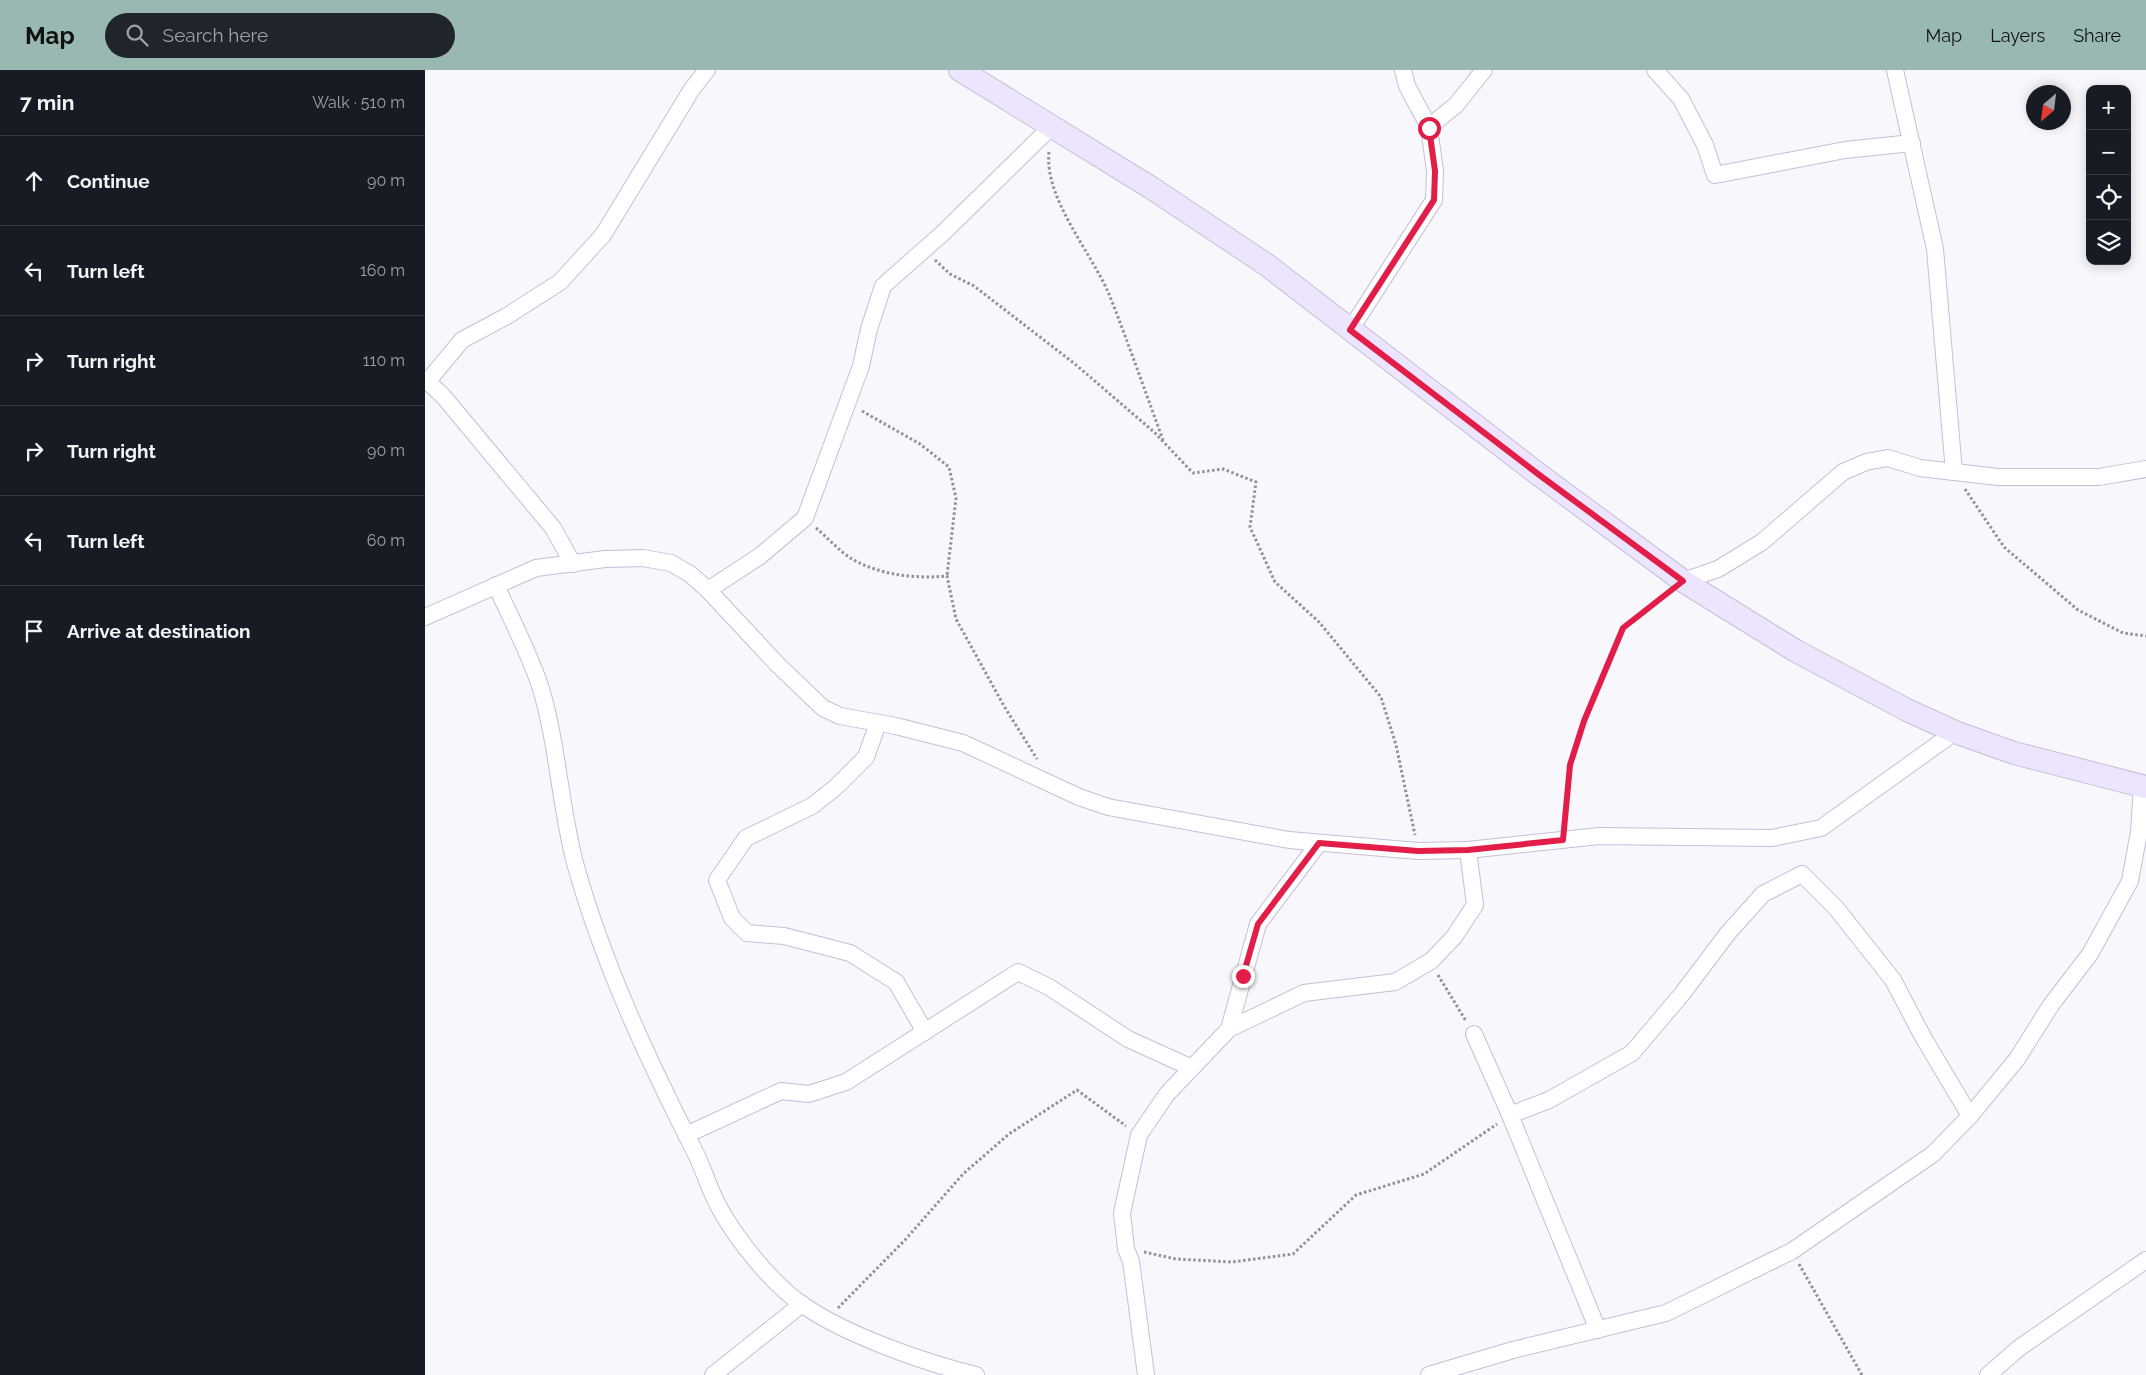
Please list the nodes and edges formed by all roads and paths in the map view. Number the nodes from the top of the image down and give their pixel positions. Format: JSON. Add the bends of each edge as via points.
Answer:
{"nodes":[{"id":1,"x":707,"y":70,"type":"edge"},
{"id":2,"x":960,"y":70,"type":"edge"},
{"id":3,"x":1403,"y":70,"type":"edge"},
{"id":4,"x":1484,"y":70,"type":"edge"},
{"id":5,"x":1655,"y":70,"type":"edge"},
{"id":6,"x":1895,"y":70,"type":"edge"},
{"id":7,"x":1051,"y":126,"type":"junction"},
{"id":8,"x":1429,"y":128,"type":"junction"},
{"id":9,"x":1912,"y":143,"type":"junction"},
{"id":10,"x":924,"y":250,"type":"junction"},
{"id":11,"x":1350,"y":330,"type":"junction"},
{"id":12,"x":426,"y":380,"type":"edge"},
{"id":13,"x":848,"y":403,"type":"junction"},
{"id":14,"x":1164,"y":443,"type":"junction"},
{"id":15,"x":2146,"y":470,"type":"edge"},
{"id":16,"x":1953,"y":472,"type":"junction"},
{"id":17,"x":805,"y":518,"type":"junction"},
{"id":18,"x":573,"y":564,"type":"junction"},
{"id":19,"x":947,"y":576,"type":"junction"},
{"id":20,"x":1683,"y":581,"type":"junction"},
{"id":21,"x":496,"y":585,"type":"junction"},
{"id":22,"x":708,"y":590,"type":"junction"},
{"id":23,"x":425,"y":617,"type":"edge"},
{"id":24,"x":2146,"y":636,"type":"edge"},
{"id":25,"x":878,"y":723,"type":"junction"},
{"id":26,"x":1955,"y":732,"type":"junction"},
{"id":27,"x":1053,"y":785,"type":"junction"},
{"id":28,"x":2144,"y":786,"type":"edge"},
{"id":29,"x":1563,"y":840,"type":"junction"},
{"id":30,"x":1319,"y":843,"type":"junction"},
{"id":31,"x":1468,"y":850,"type":"junction"},
{"id":32,"x":1418,"y":851,"type":"junction"},
{"id":33,"x":1431,"y":962,"type":"junction"},
{"id":34,"x":1229,"y":1029,"type":"junction"},
{"id":35,"x":925,"y":1032,"type":"junction"},
{"id":36,"x":1474,"y":1034,"type":"joint"},
{"id":37,"x":1192,"y":1068,"type":"junction"},
{"id":38,"x":1510,"y":1116,"type":"junction"},
{"id":39,"x":1970,"y":1116,"type":"junction"},
{"id":40,"x":686,"y":1135,"type":"junction"},
{"id":41,"x":1139,"y":1136,"type":"junction"},
{"id":42,"x":1126,"y":1249,"type":"junction"},
{"id":43,"x":1791,"y":1251,"type":"junction"},
{"id":44,"x":2146,"y":1260,"type":"edge"},
{"id":45,"x":802,"y":1304,"type":"junction"},
{"id":46,"x":828,"y":1320,"type":"junction"},
{"id":47,"x":1598,"y":1330,"type":"junction"},
{"id":48,"x":713,"y":1375,"type":"edge"},
{"id":49,"x":976,"y":1375,"type":"edge"},
{"id":50,"x":1146,"y":1375,"type":"edge"},
{"id":51,"x":1429,"y":1375,"type":"edge"},
{"id":52,"x":1862,"y":1375,"type":"edge"},
{"id":53,"x":1988,"y":1375,"type":"edge"}],
"edges":[{"from":1,"to":12,"type":"street","via":[[687,97],[603,235],[560,282],[462,340]]},
{"from":2,"to":7,"type":"main road"},
{"from":3,"to":8,"type":"street","via":[[1407,86]]},
{"from":4,"to":8,"type":"street","via":[[1456,105]]},
{"from":5,"to":9,"type":"street","via":[[1681,99],[1705,144],[1715,175],[1845,150]]},
{"from":6,"to":9,"type":"street"},
{"from":7,"to":10,"type":"street"},
{"from":7,"to":11,"type":"main road","via":[[1150,186],[1267,266]]},
{"from":7,"to":14,"type":"path","via":[[1048,162],[1059,202],[1108,292]]},
{"from":8,"to":11,"type":"street","via":[[1435,171],[1434,200]]},
{"from":9,"to":16,"type":"street","via":[[1935,249]]},
{"from":10,"to":13,"type":"street","via":[[883,286]]},
{"from":10,"to":14,"type":"path","via":[[950,274],[974,286],[1075,364]]},
{"from":11,"to":20,"type":"main road"},
{"from":12,"to":18,"type":"street","via":[[553,528]]},
{"from":13,"to":17,"type":"street"},
{"from":13,"to":19,"type":"path","via":[[919,444],[949,467],[956,498]]},
{"from":14,"to":32,"type":"path","via":[[1193,472],[1223,469],[1256,482],[1250,527],[1275,582],[1319,622],[1381,697],[1396,745]]},
{"from":15,"to":16,"type":"street","via":[[2090,477],[1998,477]]},
{"from":16,"to":20,"type":"street","via":[[1920,468],[1888,458],[1866,462],[1843,472],[1762,542],[1719,569]]},
{"from":16,"to":24,"type":"path","via":[[2004,547],[2079,610],[2123,633]]},
{"from":17,"to":19,"type":"path","via":[[851,558],[888,572],[920,578]]},
{"from":17,"to":22,"type":"street","via":[[760,556]]},
{"from":18,"to":21,"type":"street","via":[[536,568]]},
{"from":18,"to":22,"type":"street","via":[[643,558],[671,563]]},
{"from":19,"to":27,"type":"path","via":[[956,619]]},
{"from":20,"to":26,"type":"main road","via":[[1796,651]]},
{"from":20,"to":29,"type":"path","via":[[1623,628],[1584,721],[1570,765]]},
{"from":21,"to":23,"type":"street"},
{"from":21,"to":40,"type":"street","via":[[541,688],[557,761],[564,816],[588,907],[628,1008]]},
{"from":22,"to":25,"type":"street","via":[[823,708],[840,716]]},
{"from":25,"to":27,"type":"street","via":[[963,743]]},
{"from":25,"to":35,"type":"street","via":[[866,757],[836,787],[812,806],[746,838],[717,880],[732,918],[747,933],[784,936],[849,953],[896,982]]},
{"from":26,"to":28,"type":"main road","via":[[2014,753]]},
{"from":26,"to":29,"type":"street","via":[[1821,828],[1807,832],[1772,838],[1599,836]]},
{"from":27,"to":30,"type":"street","via":[[1108,807]]},
{"from":28,"to":39,"type":"street","via":[[2130,881],[2090,954],[2051,1005],[2017,1058]]},
{"from":29,"to":31,"type":"street"},
{"from":30,"to":32,"type":"street"},
{"from":30,"to":34,"type":"street","via":[[1258,924]]},
{"from":31,"to":32,"type":"street"},
{"from":31,"to":33,"type":"street","via":[[1475,905],[1454,937]]},
{"from":33,"to":34,"type":"street","via":[[1395,982],[1304,993]]},
{"from":33,"to":36,"type":"path"},
{"from":34,"to":37,"type":"street"},
{"from":35,"to":37,"type":"street","via":[[1018,972],[1049,987],[1127,1039]]},
{"from":35,"to":40,"type":"street","via":[[846,1082],[809,1094],[781,1091]]},
{"from":36,"to":38,"type":"street"},
{"from":37,"to":41,"type":"street","via":[[1167,1094]]},
{"from":38,"to":39,"type":"street","via":[[1549,1100],[1632,1053],[1763,894],[1802,874],[1836,908],[1893,980]]},
{"from":38,"to":42,"type":"path","via":[[1424,1174],[1356,1195],[1293,1254],[1232,1262],[1176,1258]]},
{"from":38,"to":47,"type":"street"},
{"from":39,"to":43,"type":"street","via":[[1933,1154]]},
{"from":40,"to":45,"type":"street","via":[[719,1208],[751,1253]]},
{"from":41,"to":42,"type":"street","via":[[1122,1213]]},
{"from":41,"to":46,"type":"path","via":[[1077,1090],[1009,1134],[963,1174]]},
{"from":42,"to":50,"type":"street","via":[[1131,1261]]},
{"from":43,"to":47,"type":"street","via":[[1666,1313]]},
{"from":43,"to":52,"type":"path"},
{"from":44,"to":53,"type":"street","via":[[2019,1348]]},
{"from":45,"to":46,"type":"street"},
{"from":45,"to":48,"type":"street"},
{"from":46,"to":49,"type":"street","via":[[922,1359]]},
{"from":47,"to":51,"type":"street","via":[[1513,1350]]}]}
